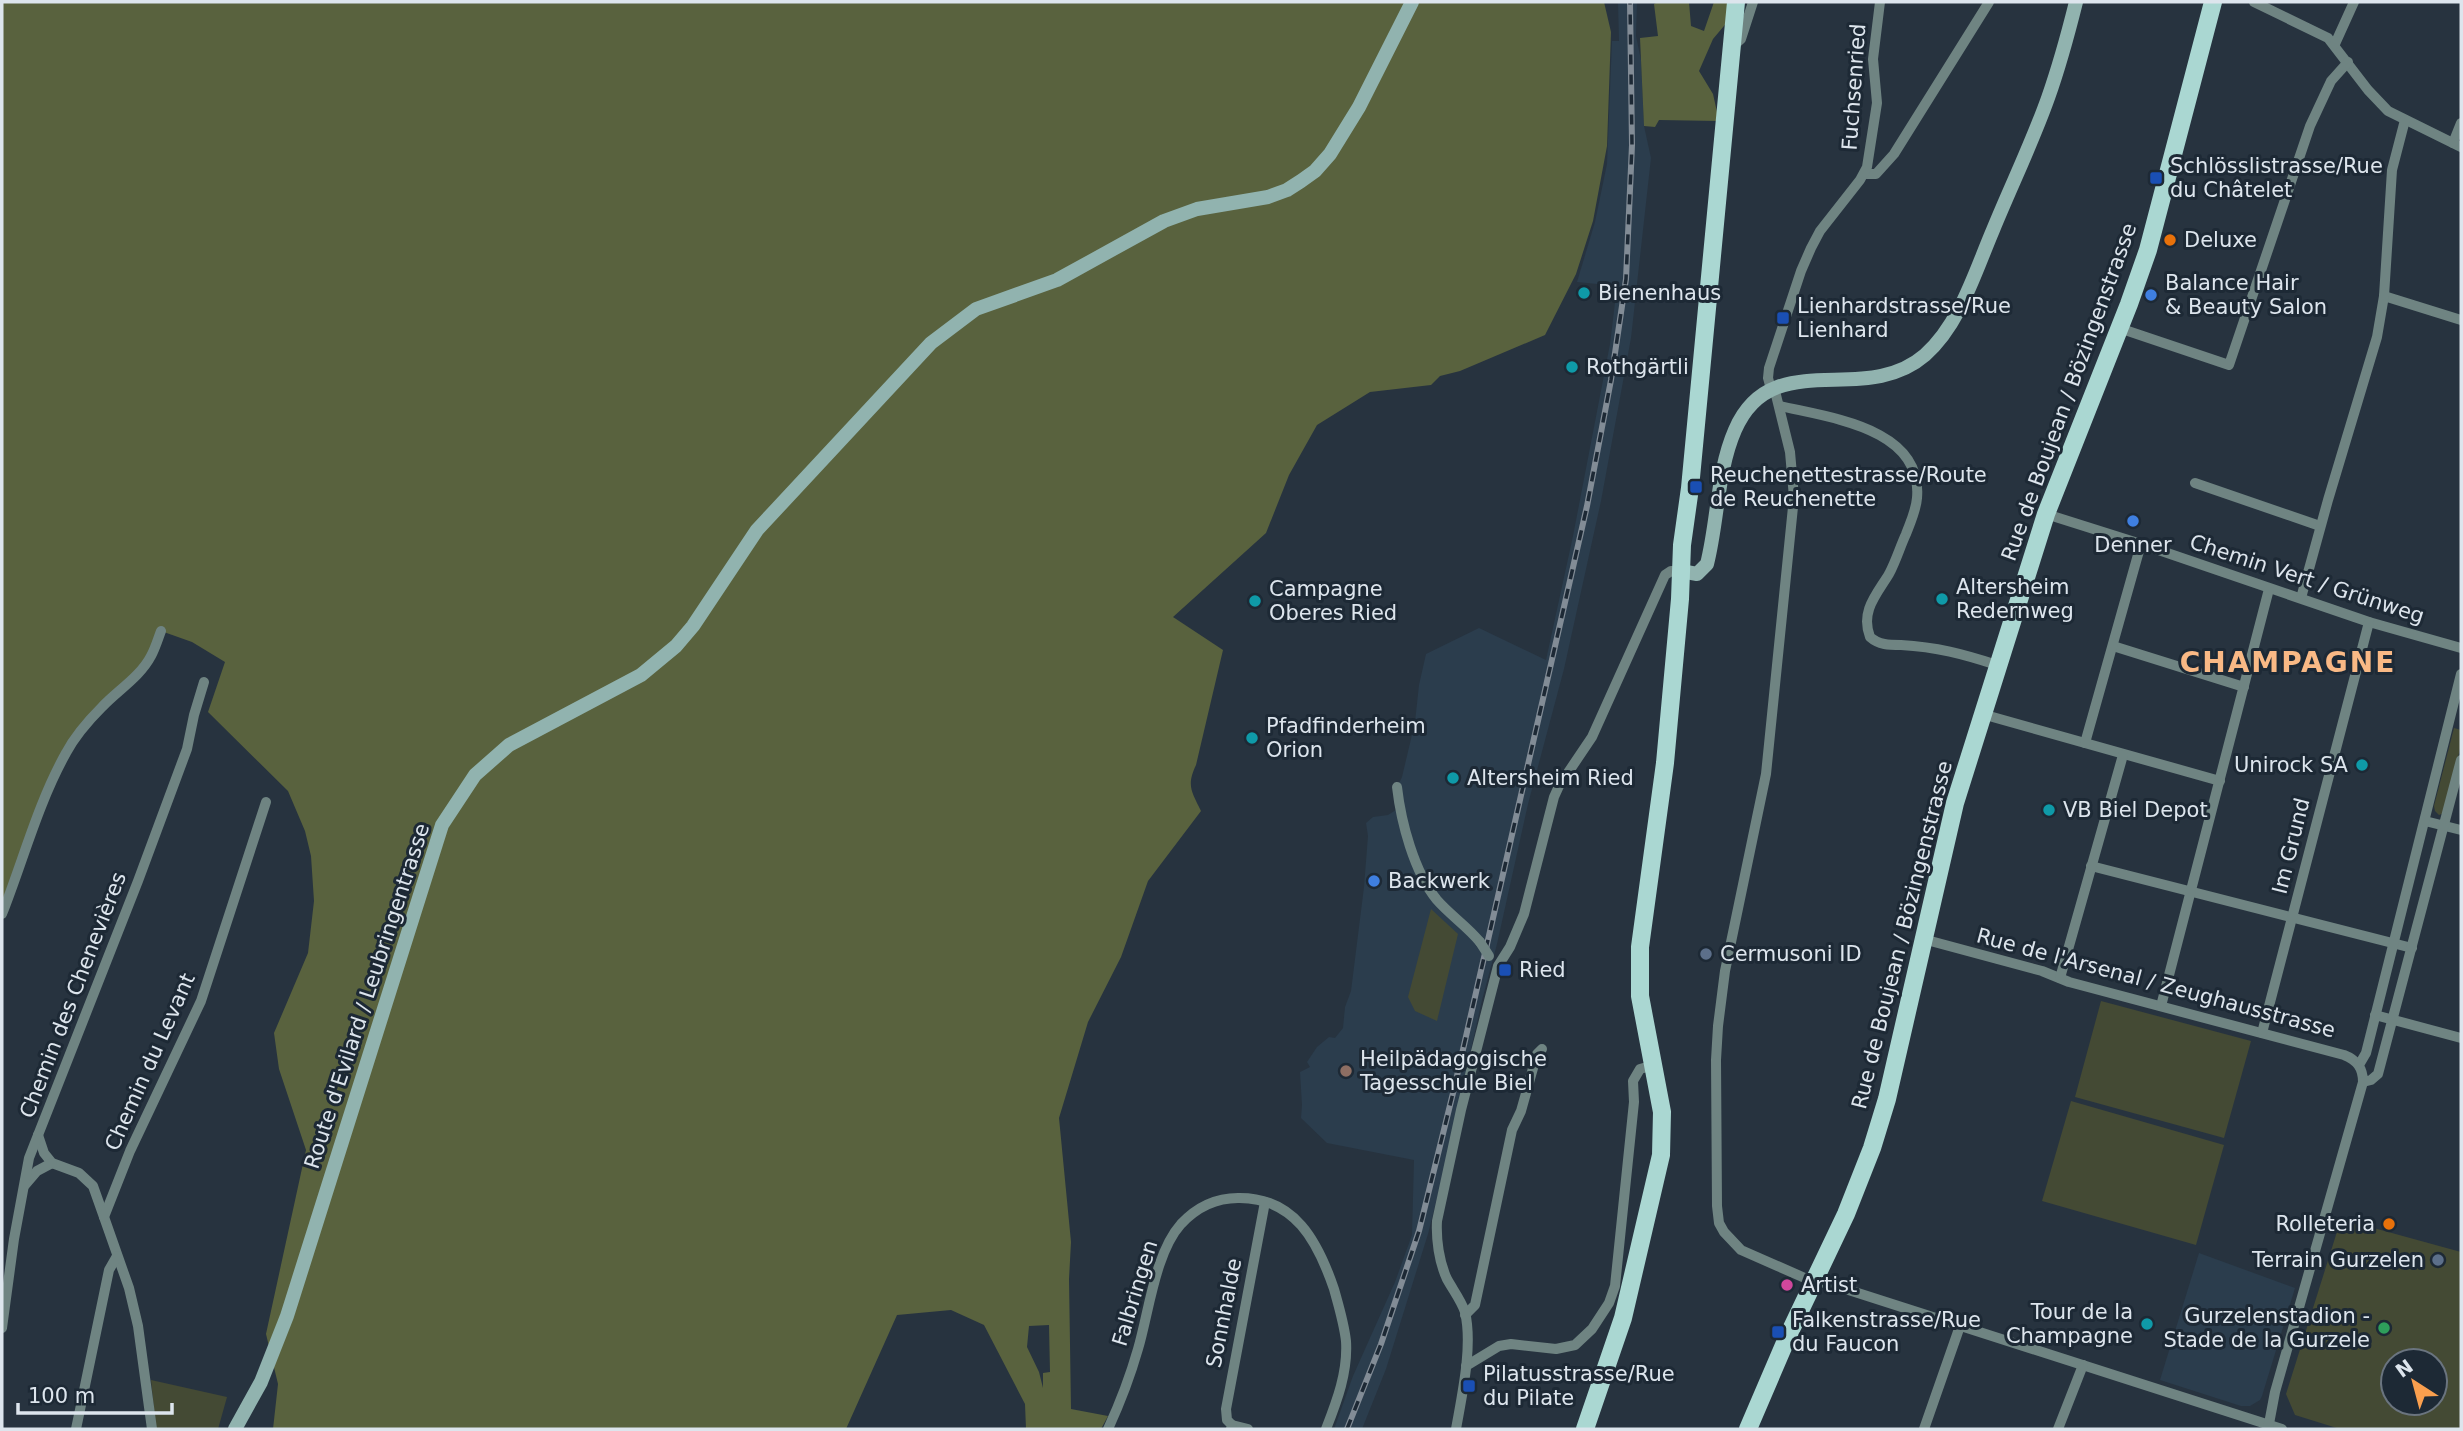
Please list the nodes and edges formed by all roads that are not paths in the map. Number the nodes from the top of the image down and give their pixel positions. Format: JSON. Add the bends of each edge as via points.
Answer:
{"nodes":[{"id":1,"x":1412,"y":2,"type":"edge"},
{"id":2,"x":1736,"y":2,"type":"edge"},
{"id":3,"x":1753,"y":2,"type":"edge"},
{"id":4,"x":1881,"y":2,"type":"edge"},
{"id":5,"x":1989,"y":2,"type":"edge"},
{"id":6,"x":2076,"y":2,"type":"edge"},
{"id":7,"x":2213,"y":2,"type":"edge"},
{"id":8,"x":2254,"y":2,"type":"edge"},
{"id":9,"x":2354,"y":2,"type":"edge"},
{"id":10,"x":2335,"y":44,"type":"junction"},
{"id":11,"x":1731,"y":48,"type":"junction"},
{"id":12,"x":2348,"y":62,"type":"junction"},
{"id":13,"x":2405,"y":120,"type":"junction"},
{"id":14,"x":2461,"y":123,"type":"edge"},
{"id":15,"x":2457,"y":145,"type":"edge"},
{"id":16,"x":1864,"y":174,"type":"junction"},
{"id":17,"x":2384,"y":296,"type":"junction"},
{"id":18,"x":2461,"y":320,"type":"edge"},
{"id":19,"x":2119,"y":328,"type":"junction"},
{"id":20,"x":1773,"y":388,"type":"junction"},
{"id":21,"x":1780,"y":406,"type":"junction"},
{"id":22,"x":2195,"y":483,"type":"dead end"},
{"id":23,"x":2046,"y":514,"type":"junction"},
{"id":24,"x":2320,"y":526,"type":"junction"},
{"id":25,"x":2141,"y":544,"type":"junction"},
{"id":26,"x":1681,"y":571,"type":"junction"},
{"id":27,"x":2269,"y":589,"type":"junction"},
{"id":28,"x":2301,"y":598,"type":"junction"},
{"id":29,"x":2369,"y":622,"type":"junction"},
{"id":30,"x":161,"y":631,"type":"dead end"},
{"id":31,"x":2113,"y":646,"type":"junction"},
{"id":32,"x":2461,"y":648,"type":"edge"},
{"id":33,"x":1997,"y":665,"type":"junction"},
{"id":34,"x":2461,"y":674,"type":"edge"},
{"id":35,"x":204,"y":682,"type":"dead end"},
{"id":36,"x":2244,"y":687,"type":"junction"},
{"id":37,"x":1982,"y":714,"type":"junction"},
{"id":38,"x":2085,"y":743,"type":"junction"},
{"id":39,"x":2123,"y":755,"type":"junction"},
{"id":40,"x":2461,"y":760,"type":"edge"},
{"id":41,"x":2220,"y":781,"type":"junction"},
{"id":42,"x":1397,"y":787,"type":"dead end"},
{"id":43,"x":266,"y":802,"type":"dead end"},
{"id":44,"x":2425,"y":821,"type":"junction"},
{"id":45,"x":2444,"y":826,"type":"junction"},
{"id":46,"x":2461,"y":830,"type":"edge"},
{"id":47,"x":2091,"y":866,"type":"junction"},
{"id":48,"x":2191,"y":892,"type":"junction"},
{"id":49,"x":2,"y":914,"type":"edge"},
{"id":50,"x":2292,"y":917,"type":"junction"},
{"id":51,"x":1923,"y":939,"type":"junction"},
{"id":52,"x":2394,"y":943,"type":"junction"},
{"id":53,"x":2412,"y":948,"type":"junction"},
{"id":54,"x":1498,"y":966,"type":"junction"},
{"id":55,"x":2060,"y":978,"type":"junction"},
{"id":56,"x":2161,"y":1006,"type":"junction"},
{"id":57,"x":2375,"y":1015,"type":"junction"},
{"id":58,"x":2394,"y":1020,"type":"junction"},
{"id":59,"x":2262,"y":1033,"type":"junction"},
{"id":60,"x":2461,"y":1038,"type":"edge"},
{"id":61,"x":1542,"y":1049,"type":"dead end"},
{"id":62,"x":1654,"y":1065,"type":"junction"},
{"id":63,"x":2359,"y":1065,"type":"junction"},
{"id":64,"x":2363,"y":1082,"type":"junction"},
{"id":65,"x":38,"y":1135,"type":"junction"},
{"id":66,"x":52,"y":1163,"type":"junction"},
{"id":67,"x":24,"y":1185,"type":"junction"},
{"id":68,"x":1265,"y":1202,"type":"junction"},
{"id":69,"x":104,"y":1217,"type":"junction"},
{"id":70,"x":2,"y":1238,"type":"edge"},
{"id":71,"x":14,"y":1239,"type":"junction"},
{"id":72,"x":117,"y":1256,"type":"junction"},
{"id":73,"x":1815,"y":1280,"type":"junction"},
{"id":74,"x":1465,"y":1315,"type":"junction"},
{"id":75,"x":1960,"y":1326,"type":"junction"},
{"id":76,"x":2,"y":1328,"type":"edge"},
{"id":77,"x":2083,"y":1365,"type":"junction"},
{"id":78,"x":1466,"y":1366,"type":"junction"},
{"id":79,"x":1231,"y":1427,"type":"edge"},
{"id":80,"x":2269,"y":1427,"type":"edge"},
{"id":81,"x":76,"y":1429,"type":"edge"},
{"id":82,"x":152,"y":1429,"type":"edge"},
{"id":83,"x":234,"y":1429,"type":"edge"},
{"id":84,"x":1108,"y":1429,"type":"edge"},
{"id":85,"x":1248,"y":1429,"type":"edge"},
{"id":86,"x":1326,"y":1429,"type":"edge"},
{"id":87,"x":1456,"y":1429,"type":"edge"},
{"id":88,"x":1585,"y":1429,"type":"edge"},
{"id":89,"x":1748,"y":1429,"type":"edge"},
{"id":90,"x":1924,"y":1429,"type":"edge"},
{"id":91,"x":2059,"y":1429,"type":"edge"},
{"id":92,"x":2282,"y":1429,"type":"edge"}],
"edges":[{"from":1,"to":83,"type":"street","name":"Route d'Evilard / Leubringentrasse","via":[[1359,107],[1315,171],[1268,197],[1197,209],[1164,221],[1058,280],[976,309],[950,327],[757,530],[676,646],[641,675],[509,745],[475,775],[442,825],[287,1316],[261,1382]]},
{"from":2,"to":11,"type":"main road"},
{"from":3,"to":11,"type":"street","via":[[1741,39]]},
{"from":4,"to":16,"type":"street","name":"Fuchsenried","via":[[1873,59],[1877,103]]},
{"from":5,"to":16,"type":"street","via":[[1894,154],[1876,174]]},
{"from":6,"to":20,"type":"street","via":[[2047,100],[1970,284],[1944,334],[1917,361],[1891,374],[1861,380],[1803,380]]},
{"from":7,"to":19,"type":"main road","name":"Rue de Boujean / Bözingenstrasse","via":[[2154,230]]},
{"from":8,"to":10,"type":"street"},
{"from":9,"to":10,"type":"street"},
{"from":10,"to":12,"type":"street"},
{"from":11,"to":26,"type":"main road"},
{"from":12,"to":13,"type":"street","via":[[2381,104]]},
{"from":12,"to":19,"type":"street","via":[[2331,81],[2310,126],[2229,365]]},
{"from":13,"to":15,"type":"street"},
{"from":13,"to":17,"type":"street","via":[[2392,170]]},
{"from":14,"to":15,"type":"street"},
{"from":16,"to":20,"type":"street","via":[[1811,248],[1769,368]]},
{"from":17,"to":18,"type":"street"},
{"from":17,"to":24,"type":"street","via":[[2368,372]]},
{"from":19,"to":23,"type":"main road","name":"Rue de Boujean / Bözingenstrasse"},
{"from":20,"to":21,"type":"street"},
{"from":20,"to":26,"type":"street","via":[[1747,409],[1733,433],[1707,564],[1697,574]]},
{"from":21,"to":33,"type":"street","via":[[1857,424],[1881,436],[1912,465],[1916,508],[1893,567],[1870,604],[1870,637],[1879,643],[1954,651]]},
{"from":21,"to":73,"type":"street","via":[[1794,497],[1766,774],[1718,1026],[1717,1206],[1719,1223],[1733,1244]]},
{"from":22,"to":24,"type":"street"},
{"from":23,"to":25,"type":"street","name":"Chemin Vert / Grünweg"},
{"from":23,"to":33,"type":"main road","name":"Rue de Boujean / Bözingenstrasse"},
{"from":24,"to":28,"type":"street"},
{"from":25,"to":27,"type":"street","name":"Chemin Vert / Grünweg"},
{"from":25,"to":31,"type":"street"},
{"from":26,"to":54,"type":"street","via":[[1665,575],[1592,737],[1559,786],[1524,914]]},
{"from":26,"to":62,"type":"main road","via":[[1665,763],[1640,947],[1640,996]]},
{"from":27,"to":28,"type":"street","name":"Chemin Vert / Grünweg"},
{"from":27,"to":36,"type":"street"},
{"from":28,"to":29,"type":"street","name":"Chemin Vert / Grünweg"},
{"from":29,"to":32,"type":"street","name":"Chemin Vert / Grünweg"},
{"from":29,"to":50,"type":"street","name":"Im Grund"},
{"from":30,"to":49,"type":"street","via":[[138,674],[89,720],[65,753],[38,812]]},
{"from":31,"to":36,"type":"street"},
{"from":31,"to":38,"type":"street"},
{"from":33,"to":37,"type":"main road","name":"Rue de Boujean / Bözingenstrasse"},
{"from":34,"to":44,"type":"street"},
{"from":35,"to":65,"type":"street","name":"Chemin des Chenevières","via":[[187,750]]},
{"from":36,"to":41,"type":"street"},
{"from":37,"to":38,"type":"street"},
{"from":37,"to":51,"type":"main road","name":"Rue de Boujean / Bözingenstrasse","via":[[1948,828]]},
{"from":38,"to":39,"type":"street"},
{"from":39,"to":41,"type":"street"},
{"from":39,"to":47,"type":"street"},
{"from":40,"to":45,"type":"street"},
{"from":41,"to":48,"type":"street"},
{"from":42,"to":54,"type":"street","bridge":true,"via":[[1401,816],[1426,884]]},
{"from":43,"to":69,"type":"street","name":"Chemin du Levant","via":[[201,1001]]},
{"from":44,"to":45,"type":"street"},
{"from":44,"to":52,"type":"street"},
{"from":45,"to":46,"type":"street"},
{"from":45,"to":53,"type":"street"},
{"from":47,"to":48,"type":"street","name":"Im Grund"},
{"from":47,"to":55,"type":"street"},
{"from":48,"to":50,"type":"street","name":"Im Grund"},
{"from":48,"to":56,"type":"street"},
{"from":50,"to":52,"type":"street","name":"Im Grund"},
{"from":50,"to":59,"type":"street","name":"Im Grund"},
{"from":51,"to":55,"type":"street","name":"Rue de l'Arsenal / Zeughausstrasse"},
{"from":51,"to":73,"type":"main road","name":"Rue de Boujean / Bözingenstrasse","via":[[1880,1123]]},
{"from":52,"to":53,"type":"street","name":"Im Grund"},
{"from":52,"to":57,"type":"street"},
{"from":53,"to":58,"type":"street"},
{"from":54,"to":74,"type":"street","via":[[1437,1221],[1446,1277]]},
{"from":55,"to":56,"type":"street","name":"Rue de l'Arsenal / Zeughausstrasse"},
{"from":56,"to":59,"type":"street","name":"Rue de l'Arsenal / Zeughausstrasse"},
{"from":57,"to":58,"type":"street"},
{"from":57,"to":63,"type":"street"},
{"from":58,"to":60,"type":"street"},
{"from":58,"to":64,"type":"street","via":[[2378,1074]]},
{"from":59,"to":63,"type":"street","name":"Rue de l'Arsenal / Zeughausstrasse","via":[[2344,1055]]},
{"from":61,"to":74,"type":"street","via":[[1512,1130],[1475,1305]]},
{"from":62,"to":78,"type":"street","via":[[1640,1069],[1633,1081],[1615,1286],[1609,1303],[1575,1345],[1556,1349],[1499,1346]]},
{"from":62,"to":88,"type":"main road","via":[[1663,1126],[1659,1171],[1623,1318]]},
{"from":63,"to":64,"type":"street"},
{"from":64,"to":80,"type":"street"},
{"from":65,"to":66,"type":"street"},
{"from":65,"to":67,"type":"street","name":"Chemin des Chenevières"},
{"from":66,"to":67,"type":"street"},
{"from":66,"to":69,"type":"street","via":[[79,1173],[93,1186]]},
{"from":67,"to":71,"type":"street","name":"Chemin des Chenevières"},
{"from":68,"to":79,"type":"street","name":"Sonnhalde","via":[[1226,1409]]},
{"from":68,"to":84,"type":"street","name":"Falbringen","via":[[1217,1201],[1198,1210],[1176,1231],[1165,1252],[1138,1349]]},
{"from":68,"to":86,"type":"street","name":"Falbringen","via":[[1307,1229],[1324,1261],[1342,1318],[1346,1345],[1343,1375]]},
{"from":69,"to":72,"type":"street"},
{"from":70,"to":71,"type":"street"},
{"from":71,"to":76,"type":"street","name":"Chemin des Chenevières"},
{"from":72,"to":81,"type":"street","via":[[109,1269]]},
{"from":72,"to":82,"type":"street","via":[[138,1326]]},
{"from":73,"to":75,"type":"street"},
{"from":73,"to":89,"type":"main road","name":"Rue de Boujean / Bözingenstrasse"},
{"from":74,"to":78,"type":"street"},
{"from":75,"to":77,"type":"street"},
{"from":75,"to":90,"type":"street"},
{"from":77,"to":80,"type":"street"},
{"from":77,"to":91,"type":"street"},
{"from":78,"to":87,"type":"street"},
{"from":79,"to":85,"type":"street"},
{"from":80,"to":92,"type":"street"}]}
